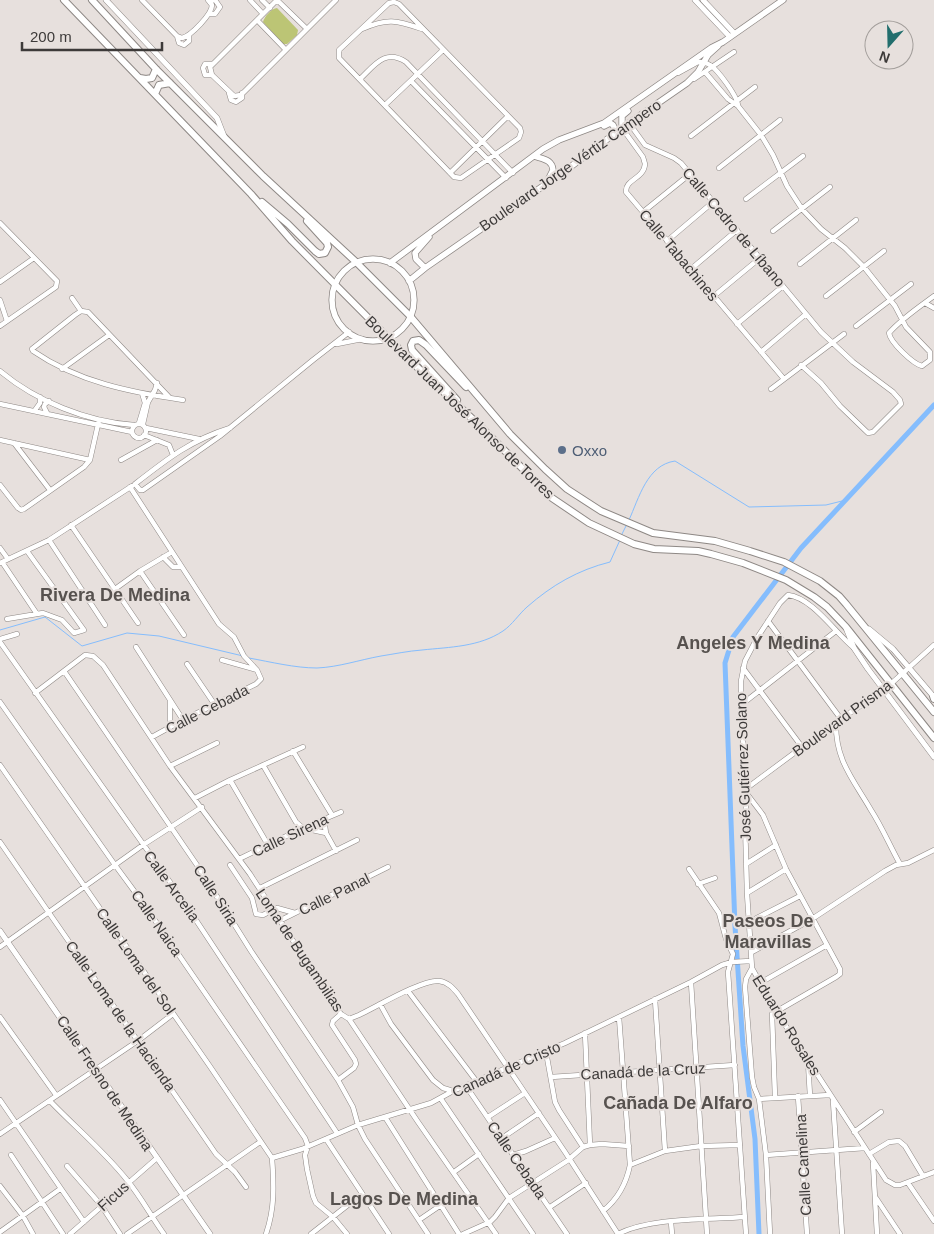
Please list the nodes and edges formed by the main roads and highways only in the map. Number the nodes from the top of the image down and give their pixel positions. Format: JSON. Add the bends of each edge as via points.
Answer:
{"nodes":[{"id":1,"x":64,"y":0,"type":"edge"},
{"id":2,"x":783,"y":0,"type":"edge"},
{"id":3,"x":94,"y":1,"type":"edge"},
{"id":4,"x":723,"y":42,"type":"junction"},
{"id":5,"x":156,"y":69,"type":"junction"},
{"id":6,"x":140,"y":78,"type":"junction"},
{"id":7,"x":170,"y":83,"type":"junction"},
{"id":8,"x":155,"y":94,"type":"junction"},
{"id":9,"x":640,"y":98,"type":"junction"},
{"id":10,"x":600,"y":125,"type":"junction"},
{"id":11,"x":622,"y":128,"type":"junction"},
{"id":12,"x":612,"y":136,"type":"junction"},
{"id":13,"x":534,"y":156,"type":"junction"},
{"id":14,"x":543,"y":185,"type":"junction"},
{"id":15,"x":251,"y":194,"type":"junction"},
{"id":16,"x":290,"y":201,"type":"junction"},
{"id":17,"x":438,"y":226,"type":"junction"},
{"id":18,"x":356,"y":262,"type":"junction"},
{"id":19,"x":390,"y":263,"type":"junction"},
{"id":20,"x":424,"y":268,"type":"junction"},
{"id":21,"x":409,"y":281,"type":"junction"},
{"id":22,"x":336,"y":283,"type":"junction"},
{"id":23,"x":410,"y":316,"type":"junction"},
{"id":24,"x":389,"y":337,"type":"junction"},
{"id":25,"x":482,"y":400,"type":"junction"},
{"id":26,"x":467,"y":414,"type":"junction"},
{"id":27,"x":934,"y":712,"type":"edge"},
{"id":28,"x":934,"y":738,"type":"edge"}],
"edges":[{"from":1,"to":6,"type":"main road","name":"Boulevard Juan José Alonso de Torres"},
{"from":2,"to":4,"type":"main road","name":"Boulevard Jorge Vértiz Campero"},
{"from":3,"to":5,"type":"main road","name":"Boulevard Juan José Alonso de Torres"},
{"from":4,"to":9,"type":"main road","name":"Boulevard Jorge Vértiz Campero"},
{"from":4,"to":11,"type":"main road","name":"Boulevard Jorge Vértiz Campero","via":[[708,55],[709,65]]},
{"from":5,"to":6,"type":"main road","via":[[152,78]]},
{"from":5,"to":7,"type":"main road","name":"Boulevard Juan José Alonso de Torres"},
{"from":6,"to":8,"type":"main road","name":"Boulevard Juan José Alonso de Torres"},
{"from":7,"to":8,"type":"main road","via":[[159,85]]},
{"from":7,"to":16,"type":"main road","name":"Boulevard Juan José Alonso de Torres"},
{"from":8,"to":15,"type":"main road","name":"Boulevard Juan José Alonso de Torres"},
{"from":9,"to":10,"type":"main road","name":"Boulevard Jorge Vértiz Campero"},
{"from":9,"to":11,"type":"main road","via":[[622,115]]},
{"from":10,"to":12,"type":"main road","via":[[613,125]]},
{"from":10,"to":13,"type":"main road","name":"Boulevard Jorge Vértiz Campero","via":[[559,140]]},
{"from":11,"to":12,"type":"main road","name":"Boulevard Jorge Vértiz Campero"},
{"from":12,"to":14,"type":"main road","name":"Boulevard Jorge Vértiz Campero"},
{"from":13,"to":14,"type":"main road","via":[[548,161],[553,167]]},
{"from":13,"to":17,"type":"main road","name":"Boulevard Jorge Vértiz Campero"},
{"from":14,"to":20,"type":"main road","name":"Boulevard Jorge Vértiz Campero"},
{"from":15,"to":16,"type":"main road","via":[[276,212],[315,251],[325,253],[327,243]]},
{"from":15,"to":22,"type":"main road","name":"Boulevard Juan José Alonso de Torres","via":[[292,241]]},
{"from":16,"to":18,"type":"main road","name":"Boulevard Juan José Alonso de Torres"},
{"from":17,"to":19,"type":"main road","name":"Boulevard Jorge Vértiz Campero"},
{"from":17,"to":20,"type":"main road","via":[[415,253],[416,260]]},
{"from":18,"to":19,"type":"main road","via":[[372,259]]},
{"from":18,"to":22,"type":"main road","via":[[343,270]]},
{"from":18,"to":23,"type":"main road","name":"Boulevard Juan José Alonso de Torres"},
{"from":19,"to":21,"type":"main road"},
{"from":20,"to":21,"type":"main road","name":"Boulevard Jorge Vértiz Campero"},
{"from":21,"to":23,"type":"main road","via":[[413,297]]},
{"from":22,"to":24,"type":"main road","name":"Boulevard Juan José Alonso de Torres"},
{"from":22,"to":24,"type":"main road","via":[[335,310],[343,326],[362,339],[376,341]]},
{"from":23,"to":24,"type":"main road","via":[[402,328]]},
{"from":23,"to":25,"type":"main road","name":"Boulevard Juan José Alonso de Torres"},
{"from":24,"to":26,"type":"main road","name":"Boulevard Juan José Alonso de Torres"},
{"from":25,"to":26,"type":"main road","via":[[426,345],[419,340],[413,341],[410,345],[412,350]]},
{"from":25,"to":27,"type":"main road","name":"Boulevard Juan José Alonso de Torres","via":[[523,447],[567,489],[594,508],[640,529],[715,542],[784,562],[829,588]]},
{"from":26,"to":28,"type":"main road","name":"Boulevard Juan José Alonso de Torres","via":[[552,498],[589,523],[634,544],[711,554],[786,580],[820,602],[846,627]]}]}
